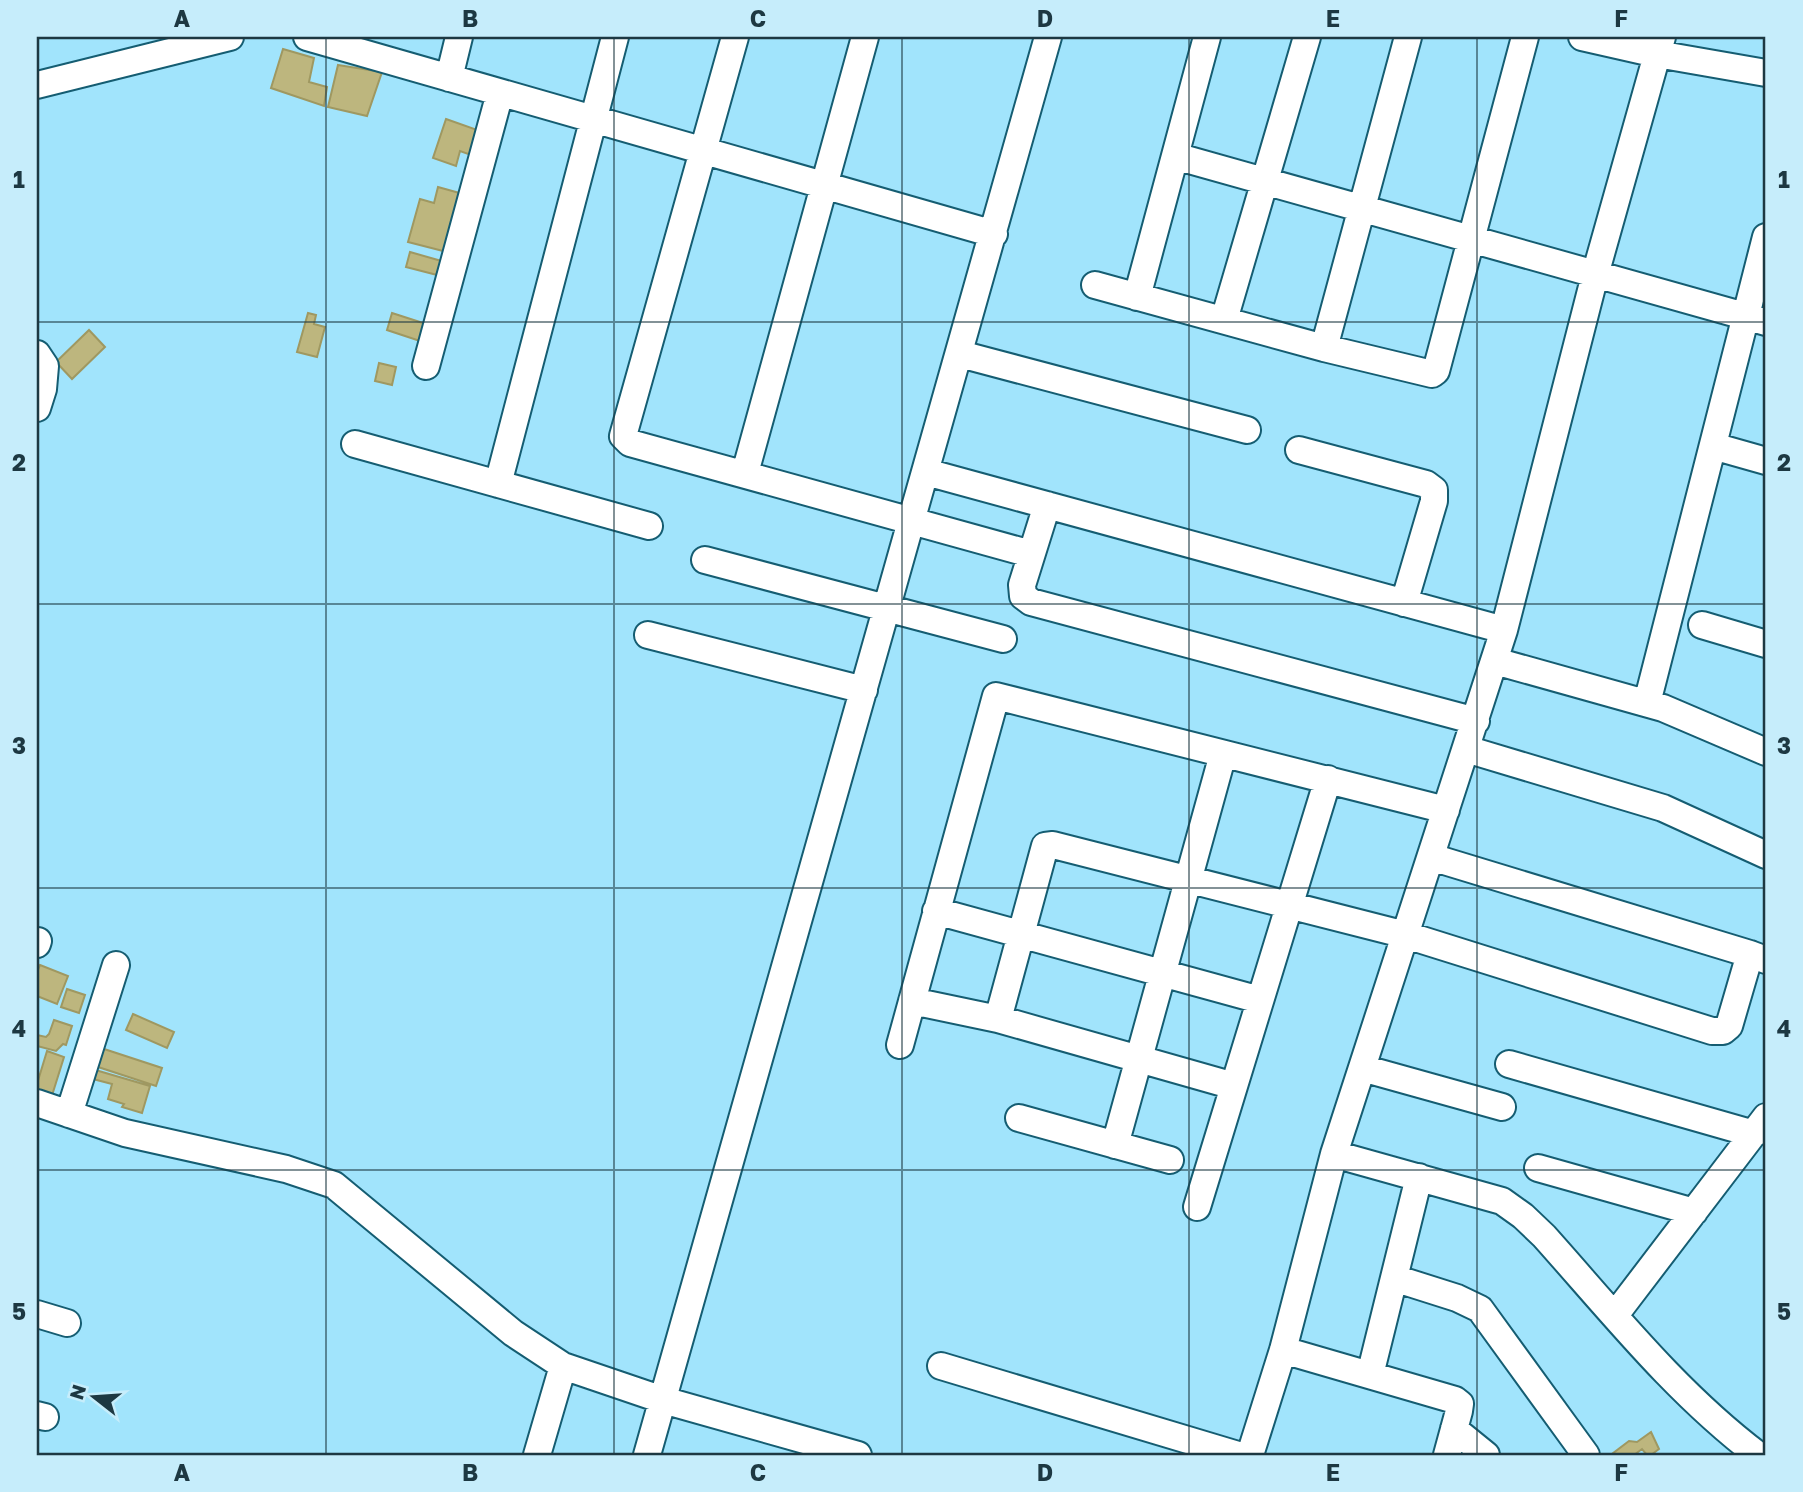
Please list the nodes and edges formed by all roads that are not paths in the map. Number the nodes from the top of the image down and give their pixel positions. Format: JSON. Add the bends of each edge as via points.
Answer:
{"nodes":[{"id":1,"x":230,"y":37,"type":"edge"},
{"id":2,"x":307,"y":37,"type":"edge"},
{"id":3,"x":459,"y":37,"type":"edge"},
{"id":4,"x":615,"y":37,"type":"edge"},
{"id":5,"x":735,"y":37,"type":"edge"},
{"id":6,"x":865,"y":37,"type":"edge"},
{"id":7,"x":1048,"y":37,"type":"edge"},
{"id":8,"x":1206,"y":37,"type":"edge"},
{"id":9,"x":1307,"y":37,"type":"edge"},
{"id":10,"x":1408,"y":37,"type":"edge"},
{"id":11,"x":1525,"y":37,"type":"edge"},
{"id":12,"x":1582,"y":37,"type":"edge"},
{"id":13,"x":347,"y":42,"type":"edge"},
{"id":14,"x":1660,"y":45,"type":"edge"},
{"id":15,"x":1766,"y":73,"type":"edge"},
{"id":16,"x":449,"y":78,"type":"junction"},
{"id":17,"x":37,"y":85,"type":"edge"},
{"id":18,"x":500,"y":93,"type":"junction"},
{"id":19,"x":592,"y":120,"type":"junction"},
{"id":20,"x":703,"y":152,"type":"junction"},
{"id":21,"x":1175,"y":156,"type":"junction"},
{"id":22,"x":1264,"y":182,"type":"junction"},
{"id":23,"x":824,"y":187,"type":"junction"},
{"id":24,"x":1361,"y":209,"type":"junction"},
{"id":25,"x":994,"y":234,"type":"junction"},
{"id":26,"x":1766,"y":237,"type":"edge"},
{"id":27,"x":1471,"y":240,"type":"junction"},
{"id":28,"x":1595,"y":275,"type":"junction"},
{"id":29,"x":1095,"y":285,"type":"dead end"},
{"id":30,"x":1137,"y":297,"type":"junction"},
{"id":31,"x":1756,"y":319,"type":"edge"},
{"id":32,"x":1224,"y":320,"type":"junction"},
{"id":33,"x":1324,"y":348,"type":"junction"},
{"id":34,"x":37,"y":354,"type":"edge"},
{"id":35,"x":960,"y":354,"type":"junction"},
{"id":36,"x":426,"y":366,"type":"dead end"},
{"id":37,"x":37,"y":408,"type":"edge"},
{"id":38,"x":1247,"y":430,"type":"dead end"},
{"id":39,"x":355,"y":444,"type":"dead end"},
{"id":40,"x":1713,"y":446,"type":"junction"},
{"id":41,"x":1299,"y":450,"type":"dead end"},
{"id":42,"x":1766,"y":461,"type":"edge"},
{"id":43,"x":926,"y":472,"type":"junction"},
{"id":44,"x":745,"y":473,"type":"junction"},
{"id":45,"x":498,"y":484,"type":"junction"},
{"id":46,"x":1047,"y":505,"type":"junction"},
{"id":47,"x":913,"y":520,"type":"junction"},
{"id":48,"x":649,"y":526,"type":"dead end"},
{"id":49,"x":1031,"y":554,"type":"junction"},
{"id":50,"x":705,"y":560,"type":"dead end"},
{"id":51,"x":1404,"y":603,"type":"junction"},
{"id":52,"x":888,"y":608,"type":"junction"},
{"id":53,"x":1702,"y":625,"type":"dead end"},
{"id":54,"x":1504,"y":630,"type":"junction"},
{"id":55,"x":648,"y":635,"type":"dead end"},
{"id":56,"x":1003,"y":639,"type":"dead end"},
{"id":57,"x":1766,"y":644,"type":"edge"},
{"id":58,"x":1495,"y":661,"type":"junction"},
{"id":59,"x":864,"y":690,"type":"junction"},
{"id":60,"x":1647,"y":703,"type":"junction"},
{"id":61,"x":1476,"y":721,"type":"junction"},
{"id":62,"x":1466,"y":749,"type":"junction"},
{"id":63,"x":1766,"y":752,"type":"edge"},
{"id":64,"x":1223,"y":754,"type":"junction"},
{"id":65,"x":1328,"y":779,"type":"junction"},
{"id":66,"x":1446,"y":810,"type":"junction"},
{"id":67,"x":1766,"y":855,"type":"edge"},
{"id":68,"x":1431,"y":857,"type":"junction"},
{"id":69,"x":1188,"y":881,"type":"junction"},
{"id":70,"x":1289,"y":906,"type":"junction"},
{"id":71,"x":936,"y":911,"type":"junction"},
{"id":72,"x":1021,"y":934,"type":"junction"},
{"id":73,"x":1406,"y":935,"type":"junction"},
{"id":74,"x":1758,"y":957,"type":"edge"},
{"id":75,"x":116,"y":965,"type":"dead end"},
{"id":76,"x":1162,"y":973,"type":"junction"},
{"id":77,"x":1260,"y":1000,"type":"junction"},
{"id":78,"x":912,"y":1001,"type":"junction"},
{"id":79,"x":998,"y":1019,"type":"junction"},
{"id":80,"x":900,"y":1045,"type":"dead end"},
{"id":81,"x":1138,"y":1059,"type":"junction"},
{"id":82,"x":1509,"y":1064,"type":"dead end"},
{"id":83,"x":1362,"y":1068,"type":"junction"},
{"id":84,"x":1234,"y":1086,"type":"junction"},
{"id":85,"x":37,"y":1103,"type":"edge"},
{"id":86,"x":1503,"y":1107,"type":"dead end"},
{"id":87,"x":69,"y":1114,"type":"junction"},
{"id":88,"x":1019,"y":1118,"type":"dead end"},
{"id":89,"x":1760,"y":1125,"type":"edge"},
{"id":90,"x":1115,"y":1145,"type":"junction"},
{"id":91,"x":1334,"y":1154,"type":"junction"},
{"id":92,"x":1170,"y":1160,"type":"dead end"},
{"id":93,"x":1538,"y":1168,"type":"dead end"},
{"id":94,"x":1419,"y":1177,"type":"junction"},
{"id":95,"x":1197,"y":1207,"type":"dead end"},
{"id":96,"x":1694,"y":1212,"type":"junction"},
{"id":97,"x":1394,"y":1278,"type":"junction"},
{"id":98,"x":37,"y":1314,"type":"edge"},
{"id":99,"x":1615,"y":1315,"type":"junction"},
{"id":100,"x":67,"y":1323,"type":"dead end"},
{"id":101,"x":1283,"y":1350,"type":"junction"},
{"id":102,"x":563,"y":1366,"type":"junction"},
{"id":103,"x":941,"y":1366,"type":"dead end"},
{"id":104,"x":1370,"y":1375,"type":"junction"},
{"id":105,"x":663,"y":1400,"type":"junction"},
{"id":106,"x":1454,"y":1429,"type":"junction"},
{"id":107,"x":537,"y":1455,"type":"edge"},
{"id":108,"x":648,"y":1455,"type":"edge"},
{"id":109,"x":858,"y":1455,"type":"edge"},
{"id":110,"x":1238,"y":1455,"type":"edge"},
{"id":111,"x":1250,"y":1455,"type":"edge"},
{"id":112,"x":1447,"y":1455,"type":"edge"},
{"id":113,"x":1486,"y":1455,"type":"edge"},
{"id":114,"x":1586,"y":1455,"type":"edge"},
{"id":115,"x":1758,"y":1455,"type":"edge"}],
"edges":[{"from":1,"to":17,"type":"street"},
{"from":2,"to":13,"type":"street"},
{"from":3,"to":16,"type":"street"},
{"from":4,"to":19,"type":"street"},
{"from":5,"to":20,"type":"street"},
{"from":6,"to":23,"type":"street"},
{"from":7,"to":25,"type":"street"},
{"from":8,"to":21,"type":"street"},
{"from":9,"to":22,"type":"street"},
{"from":10,"to":24,"type":"street"},
{"from":11,"to":27,"type":"street"},
{"from":12,"to":14,"type":"street"},
{"from":13,"to":16,"type":"street"},
{"from":14,"to":15,"type":"street"},
{"from":14,"to":28,"type":"street"},
{"from":16,"to":18,"type":"street"},
{"from":18,"to":19,"type":"street"},
{"from":18,"to":36,"type":"street"},
{"from":19,"to":20,"type":"street"},
{"from":19,"to":45,"type":"street"},
{"from":20,"to":23,"type":"street"},
{"from":20,"to":44,"type":"street","via":[[623,436],[630,443]]},
{"from":21,"to":22,"type":"street"},
{"from":21,"to":30,"type":"street"},
{"from":22,"to":24,"type":"street"},
{"from":22,"to":32,"type":"street"},
{"from":23,"to":25,"type":"street"},
{"from":23,"to":44,"type":"street"},
{"from":24,"to":27,"type":"street"},
{"from":24,"to":33,"type":"street"},
{"from":25,"to":35,"type":"street"},
{"from":26,"to":31,"type":"street"},
{"from":27,"to":28,"type":"street"},
{"from":27,"to":33,"type":"street","via":[[1432,374]]},
{"from":28,"to":31,"type":"street"},
{"from":28,"to":54,"type":"street"},
{"from":29,"to":30,"type":"street"},
{"from":30,"to":32,"type":"street"},
{"from":31,"to":40,"type":"street"},
{"from":32,"to":33,"type":"street"},
{"from":34,"to":37,"type":"street","via":[[45,366]]},
{"from":35,"to":38,"type":"street"},
{"from":35,"to":43,"type":"street"},
{"from":39,"to":45,"type":"street"},
{"from":40,"to":42,"type":"street"},
{"from":40,"to":60,"type":"street"},
{"from":41,"to":51,"type":"street","via":[[1434,490]]},
{"from":43,"to":46,"type":"street"},
{"from":43,"to":47,"type":"street"},
{"from":44,"to":47,"type":"street"},
{"from":45,"to":48,"type":"street"},
{"from":46,"to":49,"type":"street"},
{"from":46,"to":51,"type":"street"},
{"from":47,"to":49,"type":"street"},
{"from":47,"to":52,"type":"street"},
{"from":49,"to":61,"type":"street","via":[[1022,585],[1023,596],[1031,602]]},
{"from":50,"to":52,"type":"street"},
{"from":51,"to":54,"type":"street"},
{"from":52,"to":56,"type":"street"},
{"from":52,"to":59,"type":"street"},
{"from":53,"to":57,"type":"street"},
{"from":54,"to":58,"type":"street"},
{"from":55,"to":59,"type":"street"},
{"from":58,"to":60,"type":"street"},
{"from":58,"to":61,"type":"street"},
{"from":59,"to":105,"type":"street"},
{"from":60,"to":63,"type":"street"},
{"from":61,"to":62,"type":"street"},
{"from":62,"to":66,"type":"street"},
{"from":62,"to":67,"type":"street","via":[[1663,808]]},
{"from":64,"to":65,"type":"street"},
{"from":64,"to":69,"type":"street"},
{"from":64,"to":71,"type":"street","via":[[996,696]]},
{"from":65,"to":66,"type":"street"},
{"from":65,"to":70,"type":"street"},
{"from":66,"to":68,"type":"street"},
{"from":68,"to":73,"type":"street"},
{"from":68,"to":74,"type":"street"},
{"from":69,"to":70,"type":"street"},
{"from":69,"to":72,"type":"street","via":[[1045,846]]},
{"from":69,"to":76,"type":"street"},
{"from":70,"to":73,"type":"street"},
{"from":70,"to":77,"type":"street"},
{"from":71,"to":72,"type":"street"},
{"from":71,"to":78,"type":"street"},
{"from":72,"to":76,"type":"street"},
{"from":72,"to":79,"type":"street"},
{"from":73,"to":74,"type":"street","via":[[1712,1031],[1730,1026]]},
{"from":73,"to":83,"type":"street"},
{"from":75,"to":87,"type":"street"},
{"from":76,"to":77,"type":"street"},
{"from":76,"to":81,"type":"street"},
{"from":77,"to":84,"type":"street"},
{"from":78,"to":79,"type":"street"},
{"from":78,"to":80,"type":"street"},
{"from":79,"to":81,"type":"street"},
{"from":81,"to":84,"type":"street"},
{"from":81,"to":90,"type":"street"},
{"from":82,"to":89,"type":"street"},
{"from":83,"to":86,"type":"street"},
{"from":83,"to":91,"type":"street"},
{"from":84,"to":95,"type":"street"},
{"from":85,"to":87,"type":"street"},
{"from":87,"to":102,"type":"street","via":[[125,1133],[286,1169],[334,1185],[513,1334]]},
{"from":88,"to":90,"type":"street"},
{"from":89,"to":96,"type":"street"},
{"from":90,"to":92,"type":"street"},
{"from":91,"to":94,"type":"street"},
{"from":91,"to":101,"type":"street"},
{"from":93,"to":96,"type":"street"},
{"from":94,"to":97,"type":"street"},
{"from":94,"to":99,"type":"street","via":[[1502,1200],[1544,1236]]},
{"from":96,"to":99,"type":"street"},
{"from":97,"to":104,"type":"street"},
{"from":97,"to":114,"type":"street","via":[[1480,1309]]},
{"from":98,"to":100,"type":"street"},
{"from":99,"to":115,"type":"street","via":[[1662,1370]]},
{"from":101,"to":104,"type":"street"},
{"from":101,"to":111,"type":"street"},
{"from":102,"to":105,"type":"street"},
{"from":102,"to":107,"type":"street"},
{"from":103,"to":110,"type":"street"},
{"from":104,"to":106,"type":"street","via":[[1455,1400],[1460,1404]]},
{"from":105,"to":108,"type":"street"},
{"from":105,"to":109,"type":"street"},
{"from":106,"to":112,"type":"street"},
{"from":106,"to":113,"type":"street"}]}
